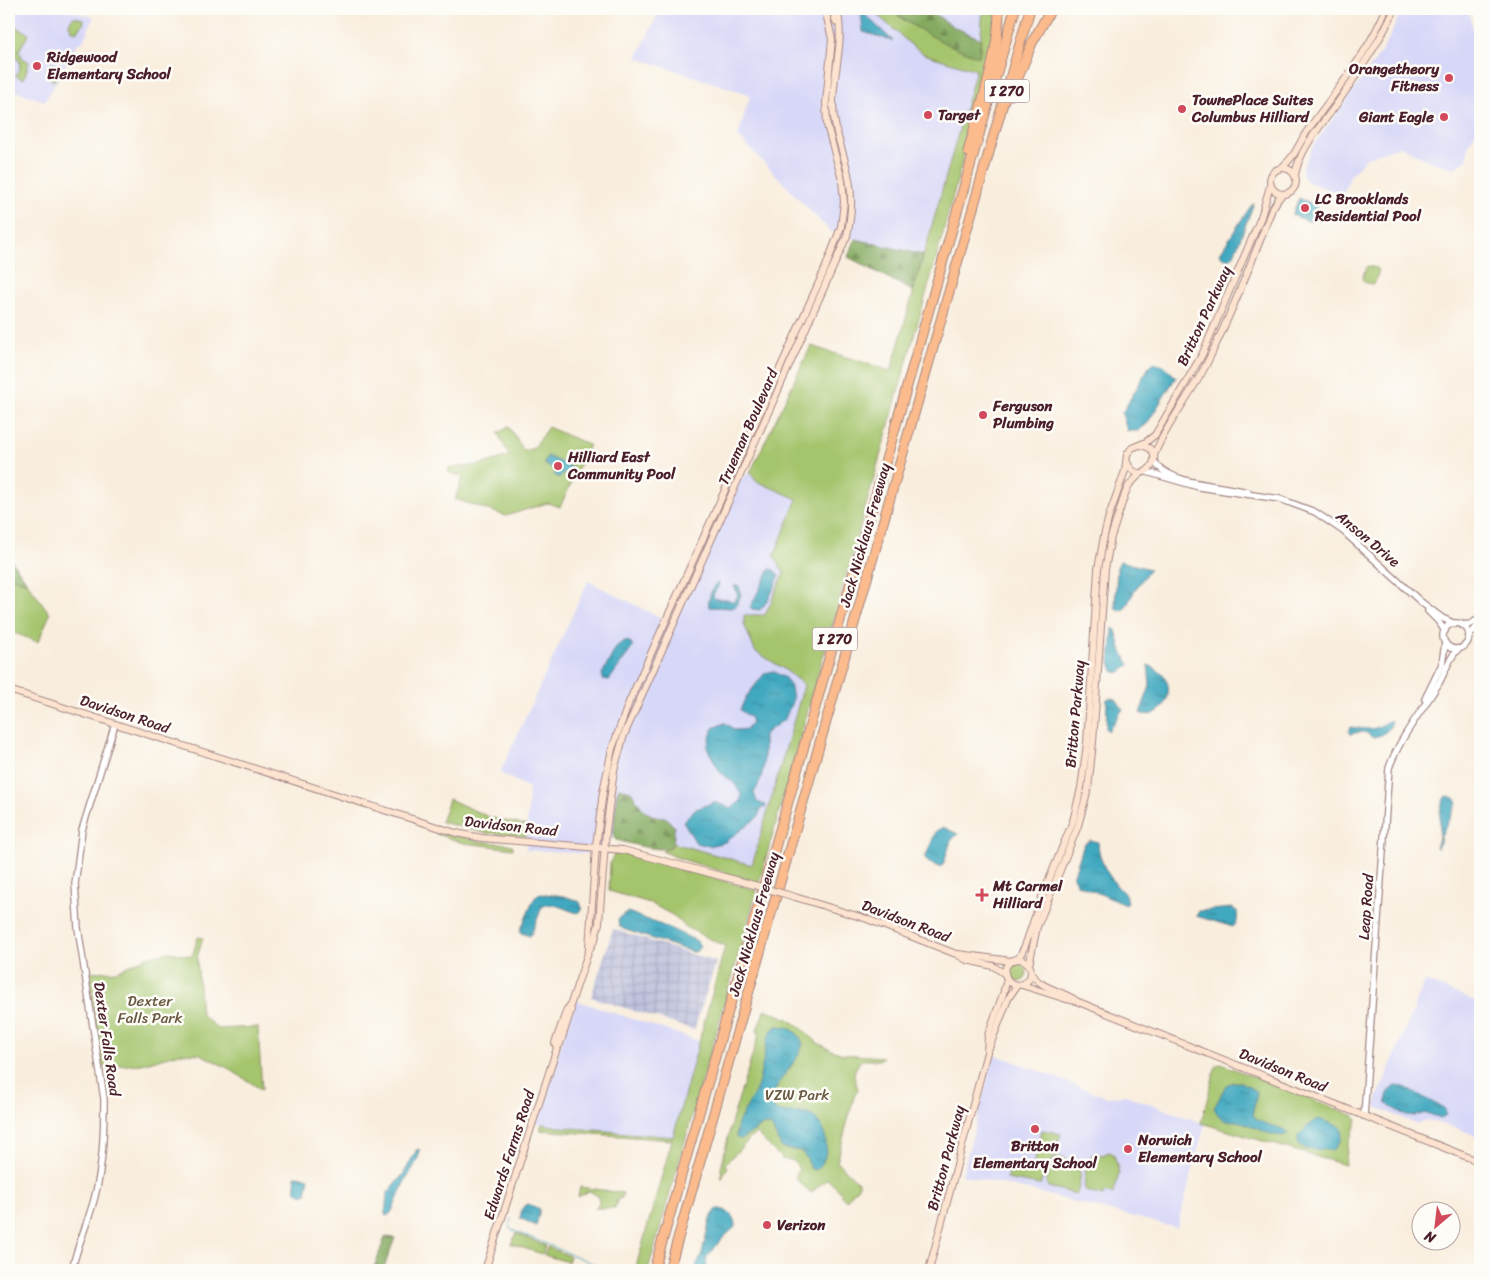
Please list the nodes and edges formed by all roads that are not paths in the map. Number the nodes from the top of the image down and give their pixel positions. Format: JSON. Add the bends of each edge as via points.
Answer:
{"nodes":[{"id":1,"x":825,"y":9,"type":"edge"},
{"id":2,"x":832,"y":9,"type":"edge"},
{"id":3,"x":837,"y":9,"type":"edge"},
{"id":4,"x":999,"y":9,"type":"edge"},
{"id":5,"x":1015,"y":9,"type":"edge"},
{"id":6,"x":1030,"y":9,"type":"edge"},
{"id":7,"x":1051,"y":9,"type":"edge"},
{"id":8,"x":1386,"y":9,"type":"edge"},
{"id":9,"x":1394,"y":9,"type":"edge"},
{"id":10,"x":839,"y":28,"type":"junction"},
{"id":11,"x":1282,"y":167,"type":"junction"},
{"id":12,"x":983,"y":173,"type":"junction"},
{"id":13,"x":1295,"y":175,"type":"junction"},
{"id":14,"x":1270,"y":186,"type":"junction"},
{"id":15,"x":1283,"y":194,"type":"junction"},
{"id":16,"x":948,"y":242,"type":"junction"},
{"id":17,"x":1140,"y":445,"type":"junction"},
{"id":18,"x":1154,"y":458,"type":"junction"},
{"id":19,"x":1127,"y":462,"type":"junction"},
{"id":20,"x":1144,"y":472,"type":"junction"},
{"id":21,"x":1265,"y":496,"type":"junction"},
{"id":22,"x":1421,"y":602,"type":"junction"},
{"id":23,"x":1480,"y":618,"type":"edge"},
{"id":24,"x":1480,"y":623,"type":"edge"},
{"id":25,"x":1455,"y":624,"type":"junction"},
{"id":26,"x":1462,"y":625,"type":"junction"},
{"id":27,"x":1445,"y":631,"type":"junction"},
{"id":28,"x":1469,"y":636,"type":"junction"},
{"id":29,"x":1445,"y":641,"type":"junction"},
{"id":30,"x":1458,"y":649,"type":"junction"},
{"id":31,"x":9,"y":690,"type":"edge"},
{"id":32,"x":1422,"y":708,"type":"junction"},
{"id":33,"x":115,"y":724,"type":"junction"},
{"id":34,"x":596,"y":846,"type":"junction"},
{"id":35,"x":604,"y":847,"type":"junction"},
{"id":36,"x":589,"y":950,"type":"junction"},
{"id":37,"x":956,"y":954,"type":"junction"},
{"id":38,"x":1015,"y":960,"type":"junction"},
{"id":39,"x":1029,"y":965,"type":"junction"},
{"id":40,"x":1031,"y":973,"type":"junction"},
{"id":41,"x":1006,"y":976,"type":"junction"},
{"id":42,"x":1020,"y":985,"type":"junction"},
{"id":43,"x":1076,"y":1001,"type":"junction"},
{"id":44,"x":987,"y":1052,"type":"junction"},
{"id":45,"x":1364,"y":1116,"type":"junction"},
{"id":46,"x":1480,"y":1162,"type":"edge"},
{"id":47,"x":72,"y":1270,"type":"edge"},
{"id":48,"x":485,"y":1270,"type":"edge"},
{"id":49,"x":654,"y":1270,"type":"edge"},
{"id":50,"x":669,"y":1270,"type":"edge"},
{"id":51,"x":929,"y":1270,"type":"edge"}],
"edges":[{"from":1,"to":34,"type":"main road","name":"Trueman Boulevard","via":[[832,39],[827,125],[842,180],[841,227],[816,290],[617,732],[608,766]]},
{"from":2,"to":10,"type":"main road"},
{"from":3,"to":10,"type":"main road","name":"Trueman Boulevard"},
{"from":4,"to":16,"type":"highway","via":[[995,53]]},
{"from":5,"to":16,"type":"highway","name":"Jack Nicklaus Freeway","number":"I 270"},
{"from":6,"to":12,"type":"highway","name":"Jack Nicklaus Freeway","number":"I 270"},
{"from":7,"to":12,"type":"highway","via":[[1036,32]]},
{"from":8,"to":11,"type":"main road","via":[[1364,52],[1308,130],[1294,156]]},
{"from":9,"to":13,"type":"main road","via":[[1364,65],[1302,154]]},
{"from":10,"to":35,"type":"main road","name":"Trueman Boulevard","via":[[833,113],[851,190],[847,236],[624,735],[614,770]]},
{"from":11,"to":13,"type":"main road"},
{"from":11,"to":14,"type":"main road","via":[[1272,173]]},
{"from":12,"to":50,"type":"highway","name":"Jack Nicklaus Freeway","number":"I 270"},
{"from":13,"to":15,"type":"main road","via":[[1294,188]]},
{"from":14,"to":15,"type":"main road"},
{"from":14,"to":17,"type":"main road","name":"Britton Parkway","via":[[1261,217],[1202,355],[1155,435]]},
{"from":15,"to":18,"type":"main road","name":"Britton Parkway","via":[[1272,209],[1205,366],[1160,440]]},
{"from":16,"to":49,"type":"highway","name":"Jack Nicklaus Freeway","number":"I 270"},
{"from":17,"to":18,"type":"main road","via":[[1149,448]]},
{"from":17,"to":19,"type":"main road","via":[[1130,451]]},
{"from":18,"to":20,"type":"main road","via":[[1152,467]]},
{"from":18,"to":21,"type":"street","name":"Anson Drive","via":[[1162,470],[1178,477]]},
{"from":19,"to":20,"type":"main road","via":[[1132,470]]},
{"from":19,"to":38,"type":"main road","name":"Britton Parkway","via":[[1109,516],[1098,569],[1087,744],[1081,788],[1072,823],[1025,946]]},
{"from":20,"to":21,"type":"street","name":"Anson Drive","via":[[1199,487]]},
{"from":20,"to":39,"type":"main road","name":"Britton Parkway","via":[[1129,484],[1124,494],[1105,569],[1088,789],[1079,822],[1037,928]]},
{"from":21,"to":22,"type":"street","name":"Anson Drive","via":[[1296,504],[1331,522]]},
{"from":22,"to":25,"type":"street","name":"Anson Drive"},
{"from":22,"to":27,"type":"street","name":"Anson Drive"},
{"from":23,"to":26,"type":"street"},
{"from":24,"to":28,"type":"street"},
{"from":25,"to":26,"type":"street"},
{"from":25,"to":27,"type":"street"},
{"from":26,"to":28,"type":"street"},
{"from":27,"to":29,"type":"street"},
{"from":28,"to":30,"type":"street","via":[[1466,645]]},
{"from":29,"to":30,"type":"street"},
{"from":29,"to":32,"type":"street","name":"Leap Road","via":[[1442,664]]},
{"from":30,"to":32,"type":"street","name":"Leap Road"},
{"from":31,"to":33,"type":"main road","name":"Davidson Road"},
{"from":32,"to":45,"type":"street","name":"Leap Road","via":[[1389,768]]},
{"from":33,"to":34,"type":"main road","name":"Davidson Road","via":[[465,835]]},
{"from":33,"to":47,"type":"street","name":"Dexter Falls Road","via":[[82,830],[76,872],[77,917],[104,1099],[104,1130],[96,1191]]},
{"from":34,"to":35,"type":"main road","name":"Davidson Road"},
{"from":34,"to":36,"type":"main road","name":"Edwards Farms Road"},
{"from":35,"to":36,"type":"main road","name":"Edwards Farms Road","via":[[599,923]]},
{"from":35,"to":37,"type":"main road","name":"Davidson Road","bridge":true,"via":[[650,856],[795,897],[867,919]]},
{"from":36,"to":48,"type":"main road","name":"Edwards Farms Road","via":[[555,1043]]},
{"from":37,"to":38,"type":"main road","name":"Davidson Road"},
{"from":37,"to":41,"type":"main road","name":"Davidson Road","via":[[993,966]]},
{"from":38,"to":39,"type":"main road"},
{"from":38,"to":41,"type":"main road","via":[[1007,965]]},
{"from":39,"to":40,"type":"main road"},
{"from":40,"to":42,"type":"main road","via":[[1028,980]]},
{"from":40,"to":43,"type":"main road","name":"Davidson Road","via":[[1039,983]]},
{"from":41,"to":42,"type":"main road","via":[[1009,982]]},
{"from":41,"to":44,"type":"main road","name":"Britton Parkway","via":[[988,1035]]},
{"from":42,"to":43,"type":"main road","name":"Davidson Road"},
{"from":42,"to":44,"type":"main road","name":"Britton Parkway","via":[[1008,999]]},
{"from":43,"to":45,"type":"main road","name":"Davidson Road"},
{"from":44,"to":51,"type":"main road","name":"Britton Parkway"},
{"from":45,"to":46,"type":"main road","name":"Davidson Road"}]}
